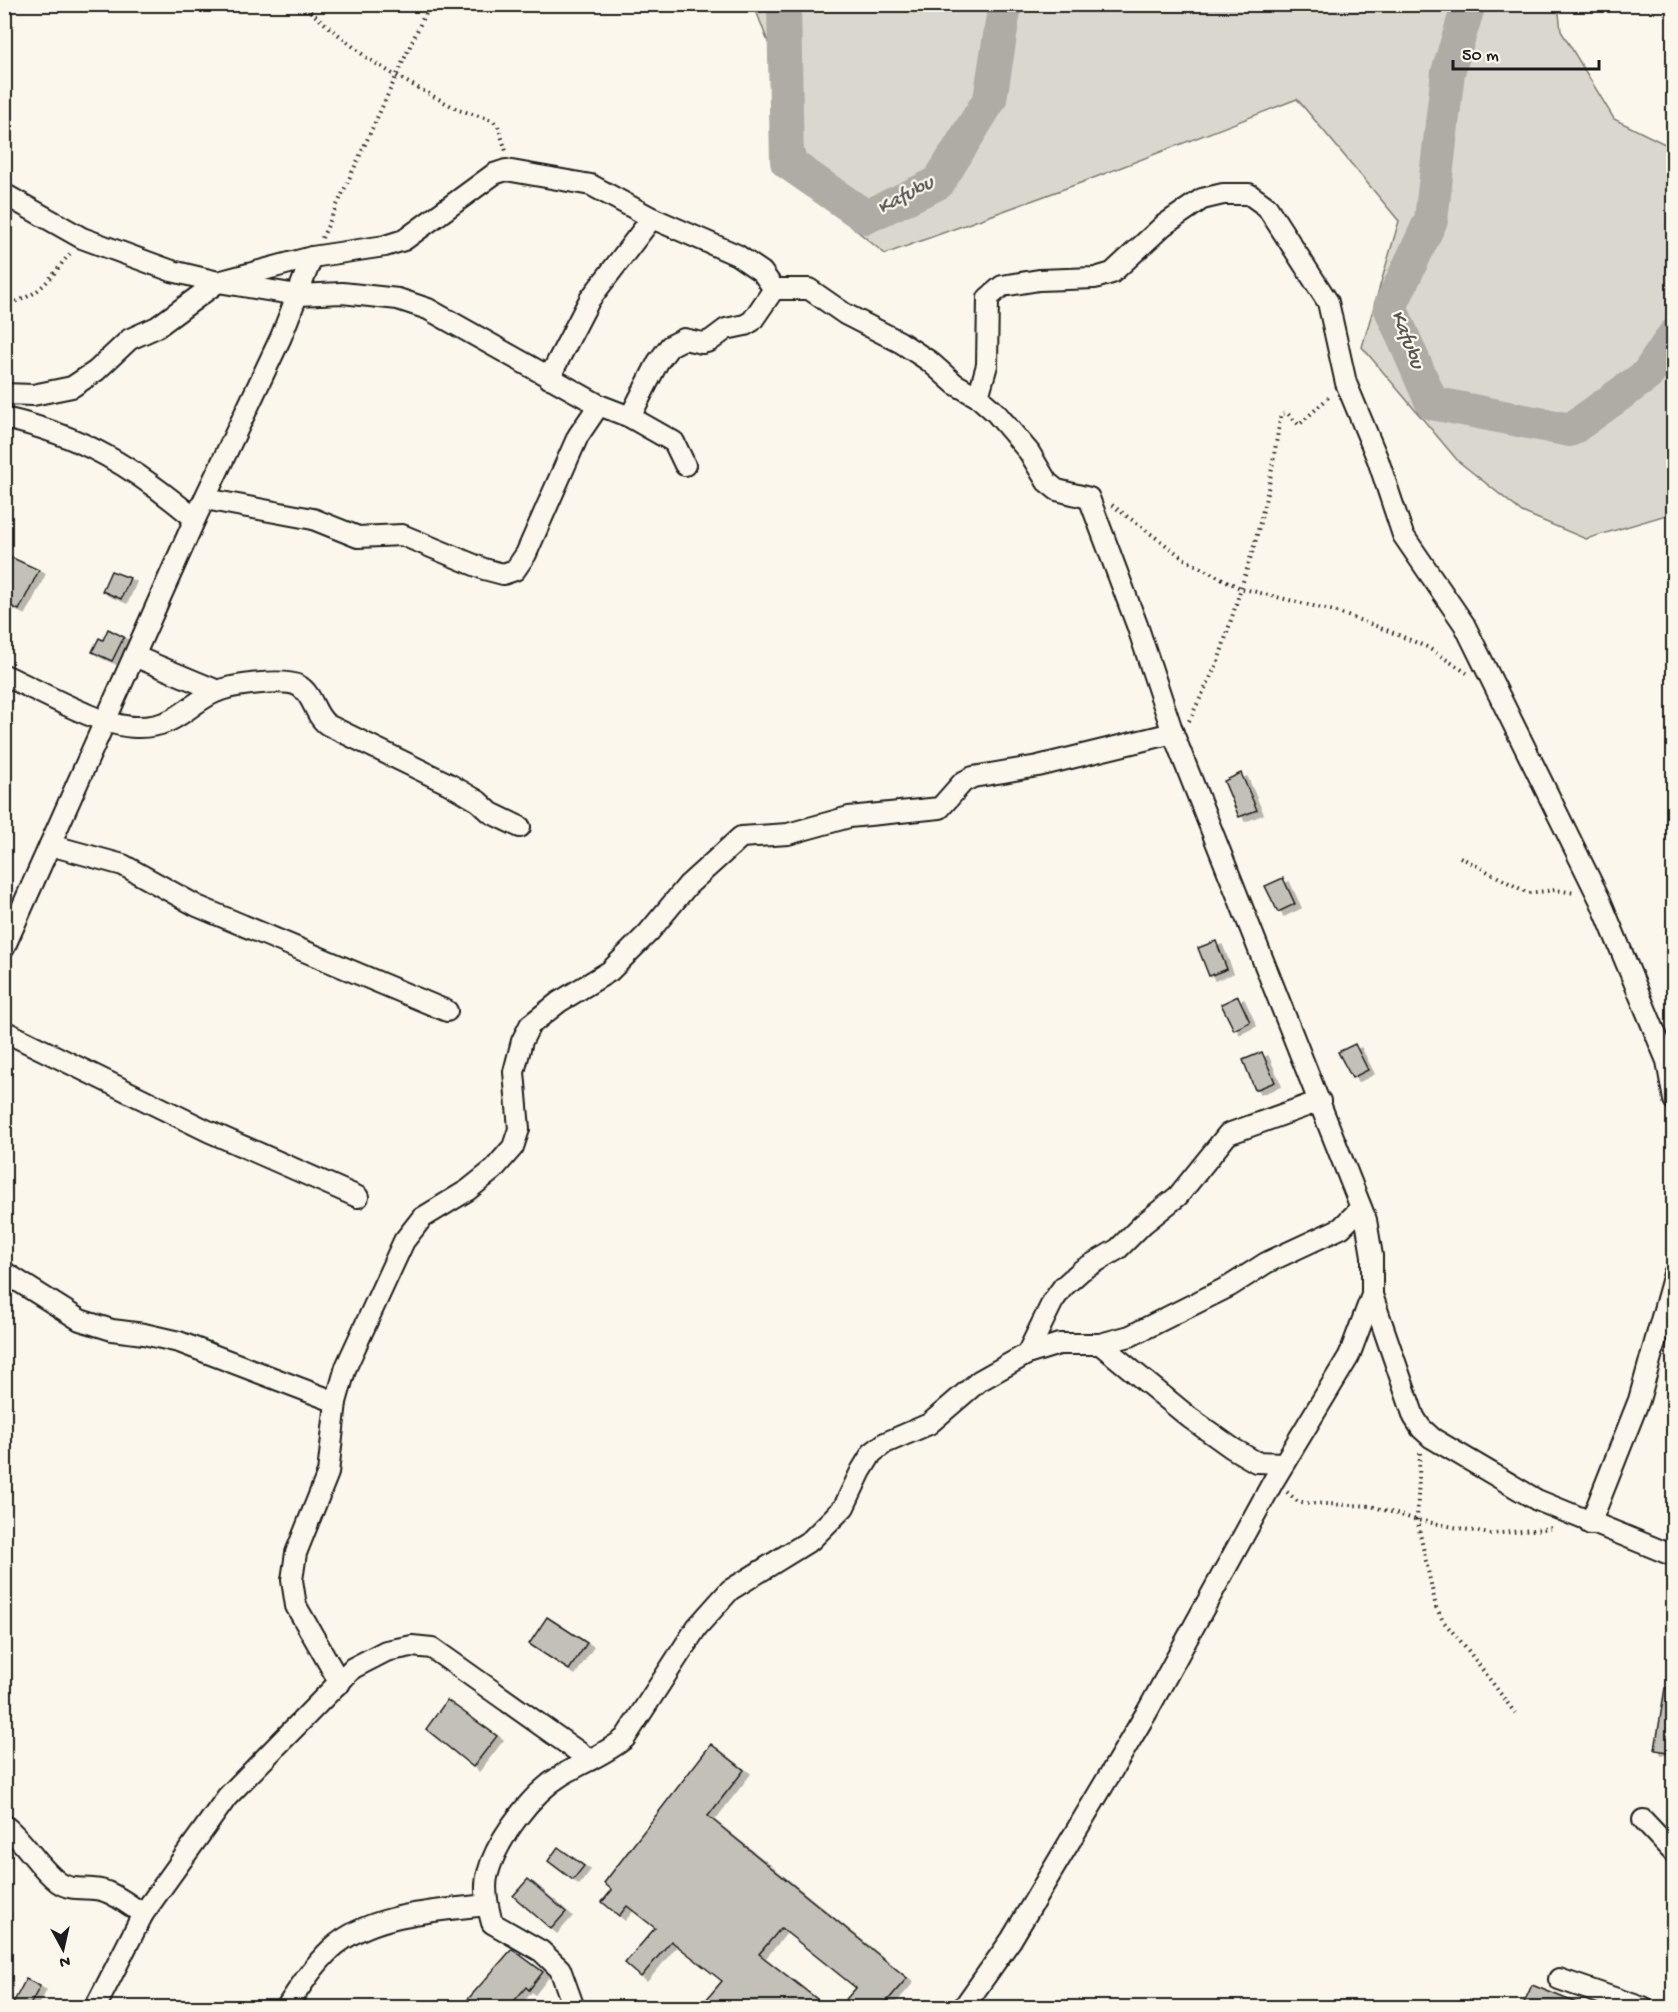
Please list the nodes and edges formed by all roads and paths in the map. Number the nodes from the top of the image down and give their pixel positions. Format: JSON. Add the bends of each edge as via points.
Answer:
{"nodes":[{"id":1,"x":301,"y":4,"type":"edge"},
{"id":2,"x":433,"y":4,"type":"edge"},
{"id":3,"x":396,"y":76,"type":"junction"},
{"id":4,"x":520,"y":171,"type":"junction"},
{"id":5,"x":4,"y":194,"type":"edge"},
{"id":6,"x":652,"y":218,"type":"junction"},
{"id":7,"x":82,"y":238,"type":"junction"},
{"id":8,"x":312,"y":257,"type":"junction"},
{"id":9,"x":218,"y":282,"type":"junction"},
{"id":10,"x":774,"y":289,"type":"junction"},
{"id":11,"x":298,"y":296,"type":"junction"},
{"id":12,"x":4,"y":304,"type":"edge"},
{"id":13,"x":549,"y":378,"type":"junction"},
{"id":14,"x":1346,"y":383,"type":"junction"},
{"id":15,"x":4,"y":394,"type":"edge"},
{"id":16,"x":978,"y":398,"type":"junction"},
{"id":17,"x":599,"y":405,"type":"junction"},
{"id":18,"x":630,"y":417,"type":"junction"},
{"id":19,"x":4,"y":418,"type":"edge"},
{"id":20,"x":685,"y":465,"type":"dead end"},
{"id":21,"x":1089,"y":498,"type":"junction"},
{"id":22,"x":205,"y":499,"type":"junction"},
{"id":23,"x":195,"y":519,"type":"junction"},
{"id":24,"x":1240,"y":588,"type":"junction"},
{"id":25,"x":134,"y":656,"type":"junction"},
{"id":26,"x":4,"y":675,"type":"edge"},
{"id":27,"x":1475,"y":681,"type":"dead end"},
{"id":28,"x":218,"y":691,"type":"junction"},
{"id":29,"x":105,"y":721,"type":"junction"},
{"id":30,"x":1180,"y":727,"type":"junction"},
{"id":31,"x":520,"y":827,"type":"dead end"},
{"id":32,"x":50,"y":845,"type":"junction"},
{"id":33,"x":1460,"y":857,"type":"dead end"},
{"id":34,"x":1600,"y":900,"type":"junction"},
{"id":35,"x":4,"y":948,"type":"edge"},
{"id":36,"x":447,"y":1011,"type":"dead end"},
{"id":37,"x":4,"y":1031,"type":"edge"},
{"id":38,"x":1674,"y":1100,"type":"edge"},
{"id":39,"x":1320,"y":1101,"type":"junction"},
{"id":40,"x":358,"y":1197,"type":"dead end"},
{"id":41,"x":1361,"y":1208,"type":"junction"},
{"id":42,"x":4,"y":1272,"type":"edge"},
{"id":43,"x":1674,"y":1274,"type":"edge"},
{"id":44,"x":1372,"y":1295,"type":"junction"},
{"id":45,"x":1100,"y":1344,"type":"junction"},
{"id":46,"x":1027,"y":1354,"type":"junction"},
{"id":47,"x":336,"y":1402,"type":"junction"},
{"id":48,"x":1421,"y":1428,"type":"junction"},
{"id":49,"x":1279,"y":1472,"type":"junction"},
{"id":50,"x":1417,"y":1520,"type":"junction"},
{"id":51,"x":1590,"y":1524,"type":"junction"},
{"id":52,"x":1555,"y":1528,"type":"dead end"},
{"id":53,"x":1674,"y":1556,"type":"edge"},
{"id":54,"x":340,"y":1683,"type":"junction"},
{"id":55,"x":1515,"y":1713,"type":"dead end"},
{"id":56,"x":590,"y":1760,"type":"junction"},
{"id":57,"x":1643,"y":1820,"type":"dead end"},
{"id":58,"x":4,"y":1825,"type":"edge"},
{"id":59,"x":1674,"y":1853,"type":"edge"},
{"id":60,"x":487,"y":1905,"type":"junction"},
{"id":61,"x":143,"y":1914,"type":"junction"},
{"id":62,"x":1559,"y":1979,"type":"dead end"},
{"id":63,"x":95,"y":2007,"type":"edge"},
{"id":64,"x":286,"y":2007,"type":"edge"},
{"id":65,"x":574,"y":2007,"type":"edge"},
{"id":66,"x":963,"y":2007,"type":"edge"},
{"id":67,"x":1644,"y":2007,"type":"edge"}],
"edges":[{"from":1,"to":3,"type":"path","via":[[367,58]]},
{"from":2,"to":3,"type":"path"},
{"from":3,"to":4,"type":"path","via":[[459,110],[492,120],[498,126],[503,147]]},
{"from":3,"to":8,"type":"path"},
{"from":4,"to":6,"type":"street","via":[[591,185]]},
{"from":4,"to":8,"type":"street","via":[[494,174],[404,240]]},
{"from":5,"to":7,"type":"street"},
{"from":6,"to":10,"type":"street","via":[[737,255],[762,272]]},
{"from":6,"to":13,"type":"street","via":[[590,299]]},
{"from":7,"to":9,"type":"street","via":[[172,271]]},
{"from":7,"to":12,"type":"path","via":[[38,292],[25,300]]},
{"from":8,"to":9,"type":"street"},
{"from":8,"to":11,"type":"street"},
{"from":9,"to":11,"type":"street"},
{"from":9,"to":15,"type":"street","via":[[157,327],[130,339],[72,387],[33,395]]},
{"from":10,"to":16,"type":"street","via":[[809,289],[845,314],[900,342]]},
{"from":10,"to":18,"type":"street","via":[[745,325],[726,329],[710,341],[684,339],[670,346]]},
{"from":11,"to":13,"type":"street","via":[[342,293],[398,299],[428,309]]},
{"from":11,"to":22,"type":"street"},
{"from":13,"to":17,"type":"street"},
{"from":14,"to":16,"type":"street","via":[[1328,302],[1296,251],[1267,207],[1249,194],[1223,194],[1202,199],[1164,225],[1112,273],[1095,278],[1039,280],[995,290],[988,298],[987,365]]},
{"from":14,"to":24,"type":"path","via":[[1299,425],[1287,413],[1281,414],[1269,485]]},
{"from":14,"to":34,"type":"street","via":[[1403,535],[1464,624]]},
{"from":16,"to":21,"type":"street","via":[[1029,452],[1047,482],[1056,490]]},
{"from":17,"to":18,"type":"street"},
{"from":17,"to":22,"type":"street","via":[[578,436],[525,554],[515,570],[503,574],[402,535],[358,537],[314,519]]},
{"from":18,"to":20,"type":"street","via":[[674,442]]},
{"from":19,"to":23,"type":"street","via":[[74,437],[166,495]]},
{"from":21,"to":24,"type":"path","via":[[1132,516],[1186,560]]},
{"from":21,"to":30,"type":"street"},
{"from":22,"to":23,"type":"street"},
{"from":23,"to":25,"type":"street"},
{"from":24,"to":27,"type":"path","via":[[1334,611],[1384,629],[1427,647]]},
{"from":24,"to":30,"type":"path","via":[[1218,662]]},
{"from":25,"to":28,"type":"street"},
{"from":25,"to":29,"type":"street"},
{"from":26,"to":29,"type":"street"},
{"from":28,"to":29,"type":"street","via":[[170,721],[135,727]]},
{"from":28,"to":31,"type":"street","via":[[282,681],[298,686],[309,694],[321,720],[449,783],[491,813]]},
{"from":29,"to":32,"type":"street"},
{"from":30,"to":39,"type":"street"},
{"from":30,"to":47,"type":"street","via":[[1038,766],[972,777],[940,808],[849,818],[788,834],[741,837],[733,843],[688,885],[610,971],[530,1025],[514,1072],[519,1129],[513,1147],[468,1190],[422,1218],[404,1241],[346,1366]]},
{"from":32,"to":35,"type":"street"},
{"from":32,"to":36,"type":"street","via":[[123,865],[219,916]]},
{"from":33,"to":34,"type":"path","via":[[1528,893],[1555,890]]},
{"from":34,"to":38,"type":"street","via":[[1667,1061]]},
{"from":37,"to":40,"type":"street","via":[[208,1131]]},
{"from":39,"to":41,"type":"street"},
{"from":39,"to":46,"type":"street","via":[[1228,1134],[1178,1196],[1118,1249],[1082,1270],[1063,1287]]},
{"from":41,"to":44,"type":"street","via":[[1372,1256]]},
{"from":41,"to":45,"type":"street","via":[[1341,1228],[1266,1263],[1230,1286],[1130,1336]]},
{"from":42,"to":47,"type":"street","via":[[80,1320],[179,1342]]},
{"from":43,"to":51,"type":"street","via":[[1639,1400]]},
{"from":44,"to":48,"type":"street"},
{"from":44,"to":49,"type":"street","via":[[1348,1356]]},
{"from":45,"to":46,"type":"street","via":[[1059,1344]]},
{"from":45,"to":49,"type":"street","via":[[1190,1418],[1232,1448]]},
{"from":46,"to":56,"type":"street","via":[[979,1381],[929,1424],[885,1443],[872,1453],[844,1507],[811,1540],[730,1590],[696,1627],[625,1738]]},
{"from":47,"to":54,"type":"street","via":[[328,1473],[296,1553],[292,1580],[296,1606]]},
{"from":48,"to":50,"type":"path"},
{"from":48,"to":51,"type":"street","via":[[1537,1500]]},
{"from":49,"to":50,"type":"path","via":[[1298,1501],[1371,1506]]},
{"from":49,"to":66,"type":"street","via":[[1147,1712],[1011,1940]]},
{"from":50,"to":52,"type":"path","via":[[1490,1534]]},
{"from":50,"to":55,"type":"path","via":[[1436,1607],[1443,1621]]},
{"from":51,"to":53,"type":"street"},
{"from":54,"to":56,"type":"street","via":[[353,1668],[386,1651],[412,1646],[432,1648]]},
{"from":54,"to":61,"type":"street","via":[[227,1797]]},
{"from":56,"to":60,"type":"street","via":[[560,1776],[534,1797],[513,1822],[488,1873]]},
{"from":57,"to":59,"type":"street"},
{"from":58,"to":61,"type":"street","via":[[17,1834],[58,1882],[72,1889],[107,1892]]},
{"from":60,"to":64,"type":"street","via":[[388,1921],[349,1935],[314,1967]]},
{"from":60,"to":65,"type":"street","via":[[492,1923],[541,1952],[560,1969]]},
{"from":61,"to":63,"type":"street"},
{"from":62,"to":67,"type":"street"}]}
